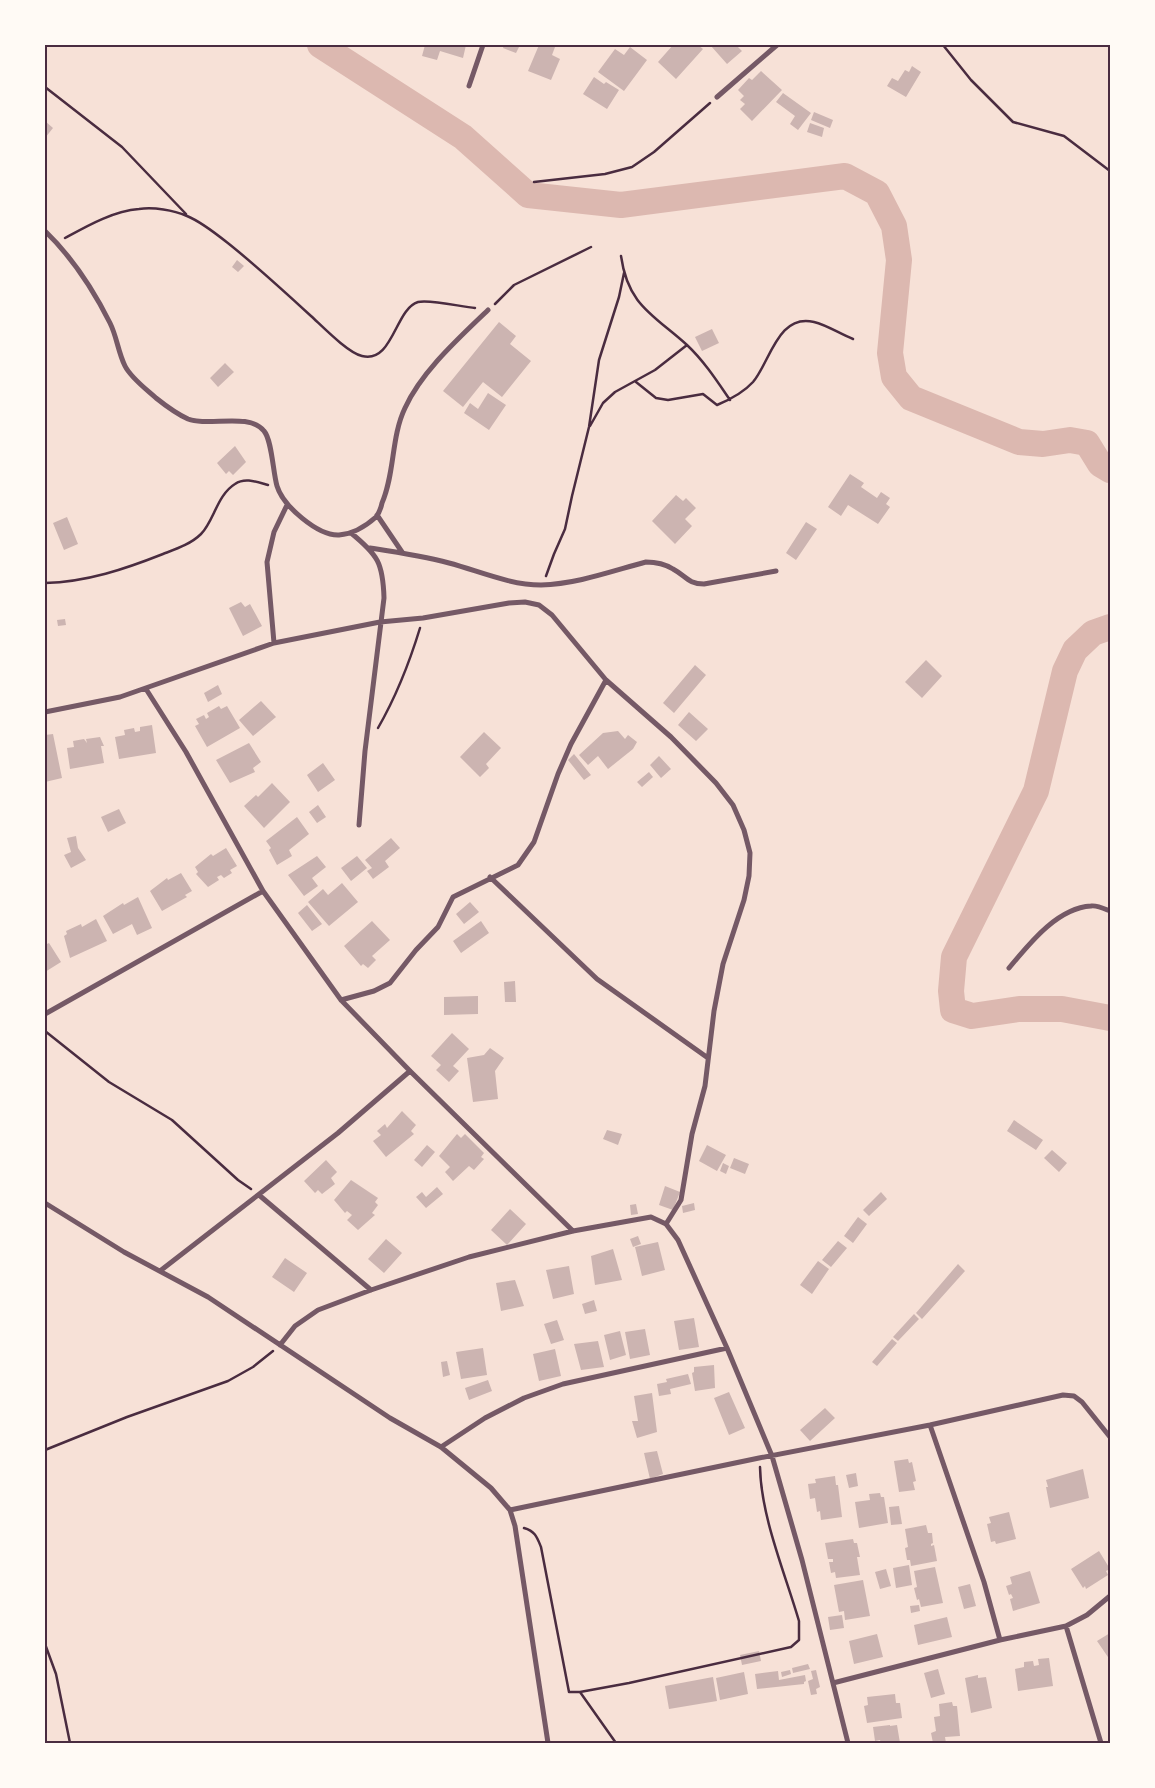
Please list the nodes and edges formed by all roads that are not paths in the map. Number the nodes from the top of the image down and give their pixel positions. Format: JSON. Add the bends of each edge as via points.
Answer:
{"nodes":[{"id":1,"x":483,"y":45,"type":"edge"},
{"id":2,"x":777,"y":45,"type":"edge"},
{"id":3,"x":470,"y":86,"type":"dead end"},
{"id":4,"x":717,"y":97,"type":"road end"},
{"id":5,"x":45,"y":230,"type":"edge"},
{"id":6,"x":488,"y":310,"type":"road end"},
{"id":7,"x":287,"y":505,"type":"junction"},
{"id":8,"x":377,"y":516,"type":"junction"},
{"id":9,"x":351,"y":533,"type":"junction"},
{"id":10,"x":370,"y":548,"type":"junction"},
{"id":11,"x":402,"y":552,"type":"junction"},
{"id":12,"x":776,"y":571,"type":"dead end"},
{"id":13,"x":380,"y":622,"type":"junction"},
{"id":14,"x":274,"y":643,"type":"junction"},
{"id":15,"x":606,"y":680,"type":"junction"},
{"id":16,"x":146,"y":689,"type":"junction"},
{"id":17,"x":45,"y":712,"type":"edge"},
{"id":18,"x":359,"y":825,"type":"dead end"},
{"id":19,"x":490,"y":878,"type":"junction"},
{"id":20,"x":263,"y":891,"type":"junction"},
{"id":21,"x":1110,"y":911,"type":"edge"},
{"id":22,"x":1009,"y":968,"type":"dead end"},
{"id":23,"x":341,"y":1000,"type":"junction"},
{"id":24,"x":45,"y":1014,"type":"edge"},
{"id":25,"x":708,"y":1058,"type":"junction"},
{"id":26,"x":410,"y":1071,"type":"junction"},
{"id":27,"x":259,"y":1195,"type":"junction"},
{"id":28,"x":45,"y":1203,"type":"edge"},
{"id":29,"x":666,"y":1224,"type":"junction"},
{"id":30,"x":573,"y":1231,"type":"junction"},
{"id":31,"x":160,"y":1270,"type":"junction"},
{"id":32,"x":371,"y":1290,"type":"junction"},
{"id":33,"x":280,"y":1345,"type":"junction"},
{"id":34,"x":727,"y":1348,"type":"junction"},
{"id":35,"x":930,"y":1425,"type":"junction"},
{"id":36,"x":1110,"y":1437,"type":"edge"},
{"id":37,"x":441,"y":1447,"type":"junction"},
{"id":38,"x":772,"y":1456,"type":"junction"},
{"id":39,"x":510,"y":1510,"type":"junction"},
{"id":40,"x":1110,"y":1596,"type":"edge"},
{"id":41,"x":1066,"y":1626,"type":"junction"},
{"id":42,"x":1000,"y":1640,"type":"junction"},
{"id":43,"x":833,"y":1683,"type":"junction"},
{"id":44,"x":548,"y":1743,"type":"edge"},
{"id":45,"x":848,"y":1743,"type":"edge"},
{"id":46,"x":1101,"y":1743,"type":"edge"}],
"edges":[{"from":1,"to":3,"type":"street"},
{"from":2,"to":4,"type":"street"},
{"from":5,"to":7,"type":"street","via":[[85,279],[111,324],[125,367],[144,388],[189,420],[256,424],[266,432],[277,487]]},
{"from":6,"to":8,"type":"street","via":[[441,358],[404,408],[389,484]]},
{"from":7,"to":9,"type":"street","via":[[321,530],[337,535]]},
{"from":7,"to":14,"type":"street","via":[[274,532],[267,562]]},
{"from":8,"to":9,"type":"street"},
{"from":8,"to":11,"type":"street"},
{"from":9,"to":10,"type":"street"},
{"from":10,"to":11,"type":"street"},
{"from":10,"to":13,"type":"street","via":[[379,562],[383,578]]},
{"from":11,"to":12,"type":"street","via":[[527,584],[543,585],[570,582],[646,562],[656,562],[673,569],[694,584]]},
{"from":13,"to":14,"type":"street"},
{"from":13,"to":15,"type":"street","via":[[509,603],[539,605],[552,615]]},
{"from":13,"to":18,"type":"street"},
{"from":14,"to":16,"type":"street"},
{"from":15,"to":19,"type":"street","via":[[571,744],[534,842],[518,865]]},
{"from":15,"to":25,"type":"street","via":[[671,737],[716,783],[733,804],[744,830],[750,853],[749,876],[723,964]]},
{"from":16,"to":17,"type":"street"},
{"from":16,"to":20,"type":"street","via":[[186,752]]},
{"from":19,"to":23,"type":"street","via":[[453,897],[438,927],[390,983]]},
{"from":19,"to":25,"type":"street","via":[[597,979]]},
{"from":20,"to":23,"type":"street"},
{"from":20,"to":24,"type":"street"},
{"from":21,"to":22,"type":"street","via":[[1092,905],[1053,922]]},
{"from":23,"to":26,"type":"street"},
{"from":25,"to":29,"type":"street","via":[[681,1200]]},
{"from":26,"to":27,"type":"street"},
{"from":26,"to":30,"type":"street"},
{"from":27,"to":31,"type":"street"},
{"from":27,"to":32,"type":"street"},
{"from":28,"to":31,"type":"street","via":[[124,1252]]},
{"from":29,"to":30,"type":"street","via":[[651,1217]]},
{"from":29,"to":34,"type":"street","via":[[678,1240]]},
{"from":30,"to":32,"type":"street","via":[[469,1257]]},
{"from":31,"to":33,"type":"street","via":[[208,1297]]},
{"from":32,"to":33,"type":"street","via":[[318,1310],[296,1326]]},
{"from":33,"to":37,"type":"street","via":[[390,1418]]},
{"from":34,"to":37,"type":"street","via":[[562,1384],[524,1398]]},
{"from":34,"to":38,"type":"street"},
{"from":35,"to":36,"type":"street","via":[[1063,1395],[1074,1396],[1082,1402]]},
{"from":35,"to":38,"type":"street"},
{"from":35,"to":42,"type":"street","via":[[981,1572]]},
{"from":37,"to":39,"type":"street","via":[[491,1488]]},
{"from":38,"to":39,"type":"street"},
{"from":38,"to":43,"type":"street"},
{"from":39,"to":44,"type":"street"},
{"from":40,"to":41,"type":"street","via":[[1087,1615]]},
{"from":41,"to":42,"type":"street"},
{"from":41,"to":46,"type":"street"},
{"from":42,"to":43,"type":"street"},
{"from":43,"to":45,"type":"street"}]}
